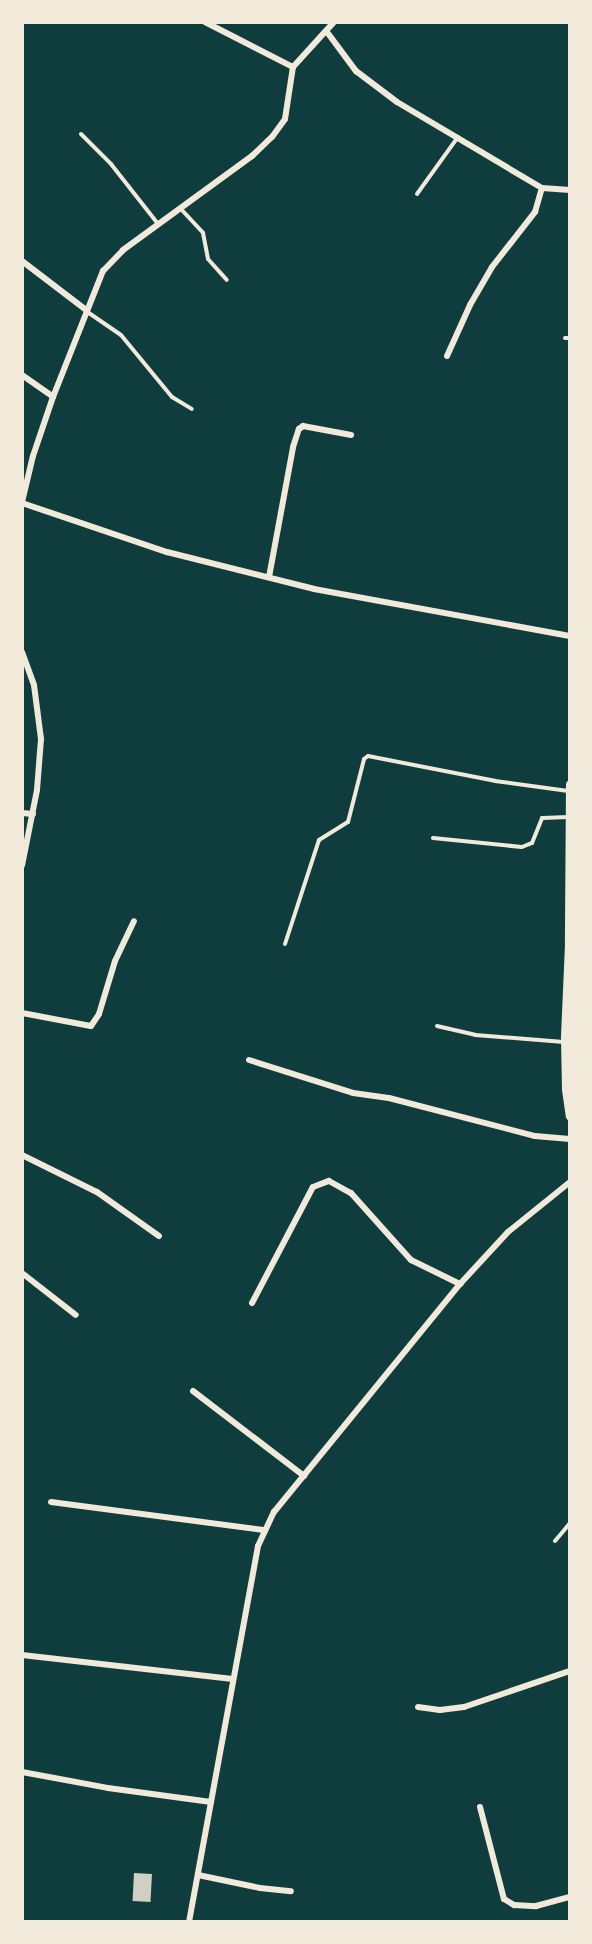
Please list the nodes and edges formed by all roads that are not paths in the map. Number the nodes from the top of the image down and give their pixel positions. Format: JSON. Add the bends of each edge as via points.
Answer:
{"nodes":[{"id":1,"x":205,"y":22,"type":"edge"},
{"id":2,"x":334,"y":22,"type":"edge"},
{"id":3,"x":327,"y":32,"type":"junction"},
{"id":4,"x":294,"y":67,"type":"junction"},
{"id":5,"x":81,"y":134,"type":"dead end"},
{"id":6,"x":458,"y":136,"type":"junction"},
{"id":7,"x":542,"y":188,"type":"junction"},
{"id":8,"x":570,"y":190,"type":"edge"},
{"id":9,"x":417,"y":194,"type":"dead end"},
{"id":10,"x":180,"y":208,"type":"junction"},
{"id":11,"x":158,"y":224,"type":"junction"},
{"id":12,"x":22,"y":261,"type":"edge"},
{"id":13,"x":227,"y":280,"type":"dead end"},
{"id":14,"x":86,"y":310,"type":"junction"},
{"id":15,"x":447,"y":356,"type":"dead end"},
{"id":16,"x":22,"y":375,"type":"edge"},
{"id":17,"x":53,"y":397,"type":"junction"},
{"id":18,"x":192,"y":409,"type":"dead end"},
{"id":19,"x":351,"y":435,"type":"dead end"},
{"id":20,"x":23,"y":494,"type":"edge"},
{"id":21,"x":22,"y":503,"type":"edge"},
{"id":22,"x":269,"y":577,"type":"junction"},
{"id":23,"x":570,"y":636,"type":"edge"},
{"id":24,"x":22,"y":652,"type":"edge"},
{"id":25,"x":570,"y":784,"type":"edge"},
{"id":26,"x":569,"y":791,"type":"edge"},
{"id":27,"x":22,"y":813,"type":"edge"},
{"id":28,"x":33,"y":814,"type":"junction"},
{"id":29,"x":569,"y":817,"type":"edge"},
{"id":30,"x":433,"y":838,"type":"dead end"},
{"id":31,"x":22,"y":866,"type":"edge"},
{"id":32,"x":134,"y":921,"type":"dead end"},
{"id":33,"x":285,"y":944,"type":"dead end"},
{"id":34,"x":569,"y":954,"type":"edge"},
{"id":35,"x":22,"y":1013,"type":"edge"},
{"id":36,"x":437,"y":1026,"type":"dead end"},
{"id":37,"x":566,"y":1042,"type":"junction"},
{"id":38,"x":249,"y":1060,"type":"dead end"},
{"id":39,"x":568,"y":1098,"type":"edge"},
{"id":40,"x":570,"y":1116,"type":"edge"},
{"id":41,"x":570,"y":1138,"type":"edge"},
{"id":42,"x":22,"y":1155,"type":"edge"},
{"id":43,"x":570,"y":1182,"type":"edge"},
{"id":44,"x":159,"y":1236,"type":"dead end"},
{"id":45,"x":22,"y":1274,"type":"edge"},
{"id":46,"x":460,"y":1284,"type":"junction"},
{"id":47,"x":252,"y":1302,"type":"dead end"},
{"id":48,"x":76,"y":1315,"type":"dead end"},
{"id":49,"x":193,"y":1391,"type":"dead end"},
{"id":50,"x":304,"y":1476,"type":"junction"},
{"id":51,"x":51,"y":1502,"type":"dead end"},
{"id":52,"x":570,"y":1523,"type":"edge"},
{"id":53,"x":265,"y":1530,"type":"junction"},
{"id":54,"x":555,"y":1540,"type":"dead end"},
{"id":55,"x":22,"y":1655,"type":"edge"},
{"id":56,"x":570,"y":1671,"type":"edge"},
{"id":57,"x":233,"y":1678,"type":"junction"},
{"id":58,"x":418,"y":1707,"type":"dead end"},
{"id":59,"x":22,"y":1772,"type":"edge"},
{"id":60,"x":211,"y":1802,"type":"junction"},
{"id":61,"x":480,"y":1807,"type":"dead end"},
{"id":62,"x":198,"y":1875,"type":"junction"},
{"id":63,"x":291,"y":1891,"type":"dead end"},
{"id":64,"x":570,"y":1897,"type":"edge"},
{"id":65,"x":189,"y":1922,"type":"edge"}],
"edges":[{"from":1,"to":4,"type":"street"},
{"from":2,"to":3,"type":"street"},
{"from":3,"to":4,"type":"street"},
{"from":3,"to":6,"type":"street","via":[[356,71],[398,102]]},
{"from":4,"to":10,"type":"street","via":[[285,119],[272,137]]},
{"from":5,"to":11,"type":"lane","via":[[111,164]]},
{"from":6,"to":7,"type":"street"},
{"from":6,"to":9,"type":"lane"},
{"from":7,"to":8,"type":"street"},
{"from":7,"to":15,"type":"street","via":[[535,212],[492,267]]},
{"from":10,"to":11,"type":"street"},
{"from":10,"to":13,"type":"lane","via":[[203,233],[208,259]]},
{"from":11,"to":14,"type":"street","via":[[103,271]]},
{"from":12,"to":14,"type":"street"},
{"from":14,"to":17,"type":"street"},
{"from":14,"to":18,"type":"lane","via":[[121,335],[172,397]]},
{"from":16,"to":17,"type":"street"},
{"from":17,"to":20,"type":"street"},
{"from":19,"to":22,"type":"street","via":[[303,426],[299,429],[292,447]]},
{"from":20,"to":21,"type":"street"},
{"from":21,"to":22,"type":"street","via":[[167,552]]},
{"from":22,"to":23,"type":"street","via":[[314,589]]},
{"from":24,"to":28,"type":"street","via":[[34,686],[41,739]]},
{"from":25,"to":26,"type":"street"},
{"from":26,"to":29,"type":"street"},
{"from":26,"to":33,"type":"lane","via":[[368,756],[348,822],[319,840]]},
{"from":27,"to":28,"type":"street"},
{"from":28,"to":31,"type":"street"},
{"from":29,"to":30,"type":"lane","via":[[542,818],[532,843],[522,847]]},
{"from":29,"to":34,"type":"street"},
{"from":32,"to":35,"type":"street","via":[[114,961],[99,1014],[91,1026]]},
{"from":34,"to":37,"type":"street"},
{"from":36,"to":37,"type":"lane","via":[[476,1035]]},
{"from":37,"to":39,"type":"street"},
{"from":38,"to":41,"type":"street","via":[[353,1093],[389,1098],[536,1136]]},
{"from":39,"to":40,"type":"street"},
{"from":42,"to":44,"type":"street","via":[[98,1192]]},
{"from":43,"to":46,"type":"street","via":[[508,1232]]},
{"from":45,"to":48,"type":"street"},
{"from":46,"to":47,"type":"street","via":[[411,1260],[351,1193],[329,1181],[313,1187]]},
{"from":46,"to":50,"type":"street"},
{"from":49,"to":50,"type":"street"},
{"from":50,"to":53,"type":"street","via":[[274,1512]]},
{"from":51,"to":53,"type":"street"},
{"from":52,"to":54,"type":"lane"},
{"from":53,"to":57,"type":"street","via":[[258,1546]]},
{"from":55,"to":57,"type":"street"},
{"from":56,"to":58,"type":"street","via":[[464,1707]]},
{"from":57,"to":60,"type":"street"},
{"from":59,"to":60,"type":"street"},
{"from":60,"to":62,"type":"street"},
{"from":61,"to":64,"type":"street","via":[[504,1899],[514,1905],[536,1906]]},
{"from":62,"to":63,"type":"street"},
{"from":62,"to":65,"type":"street"}]}
